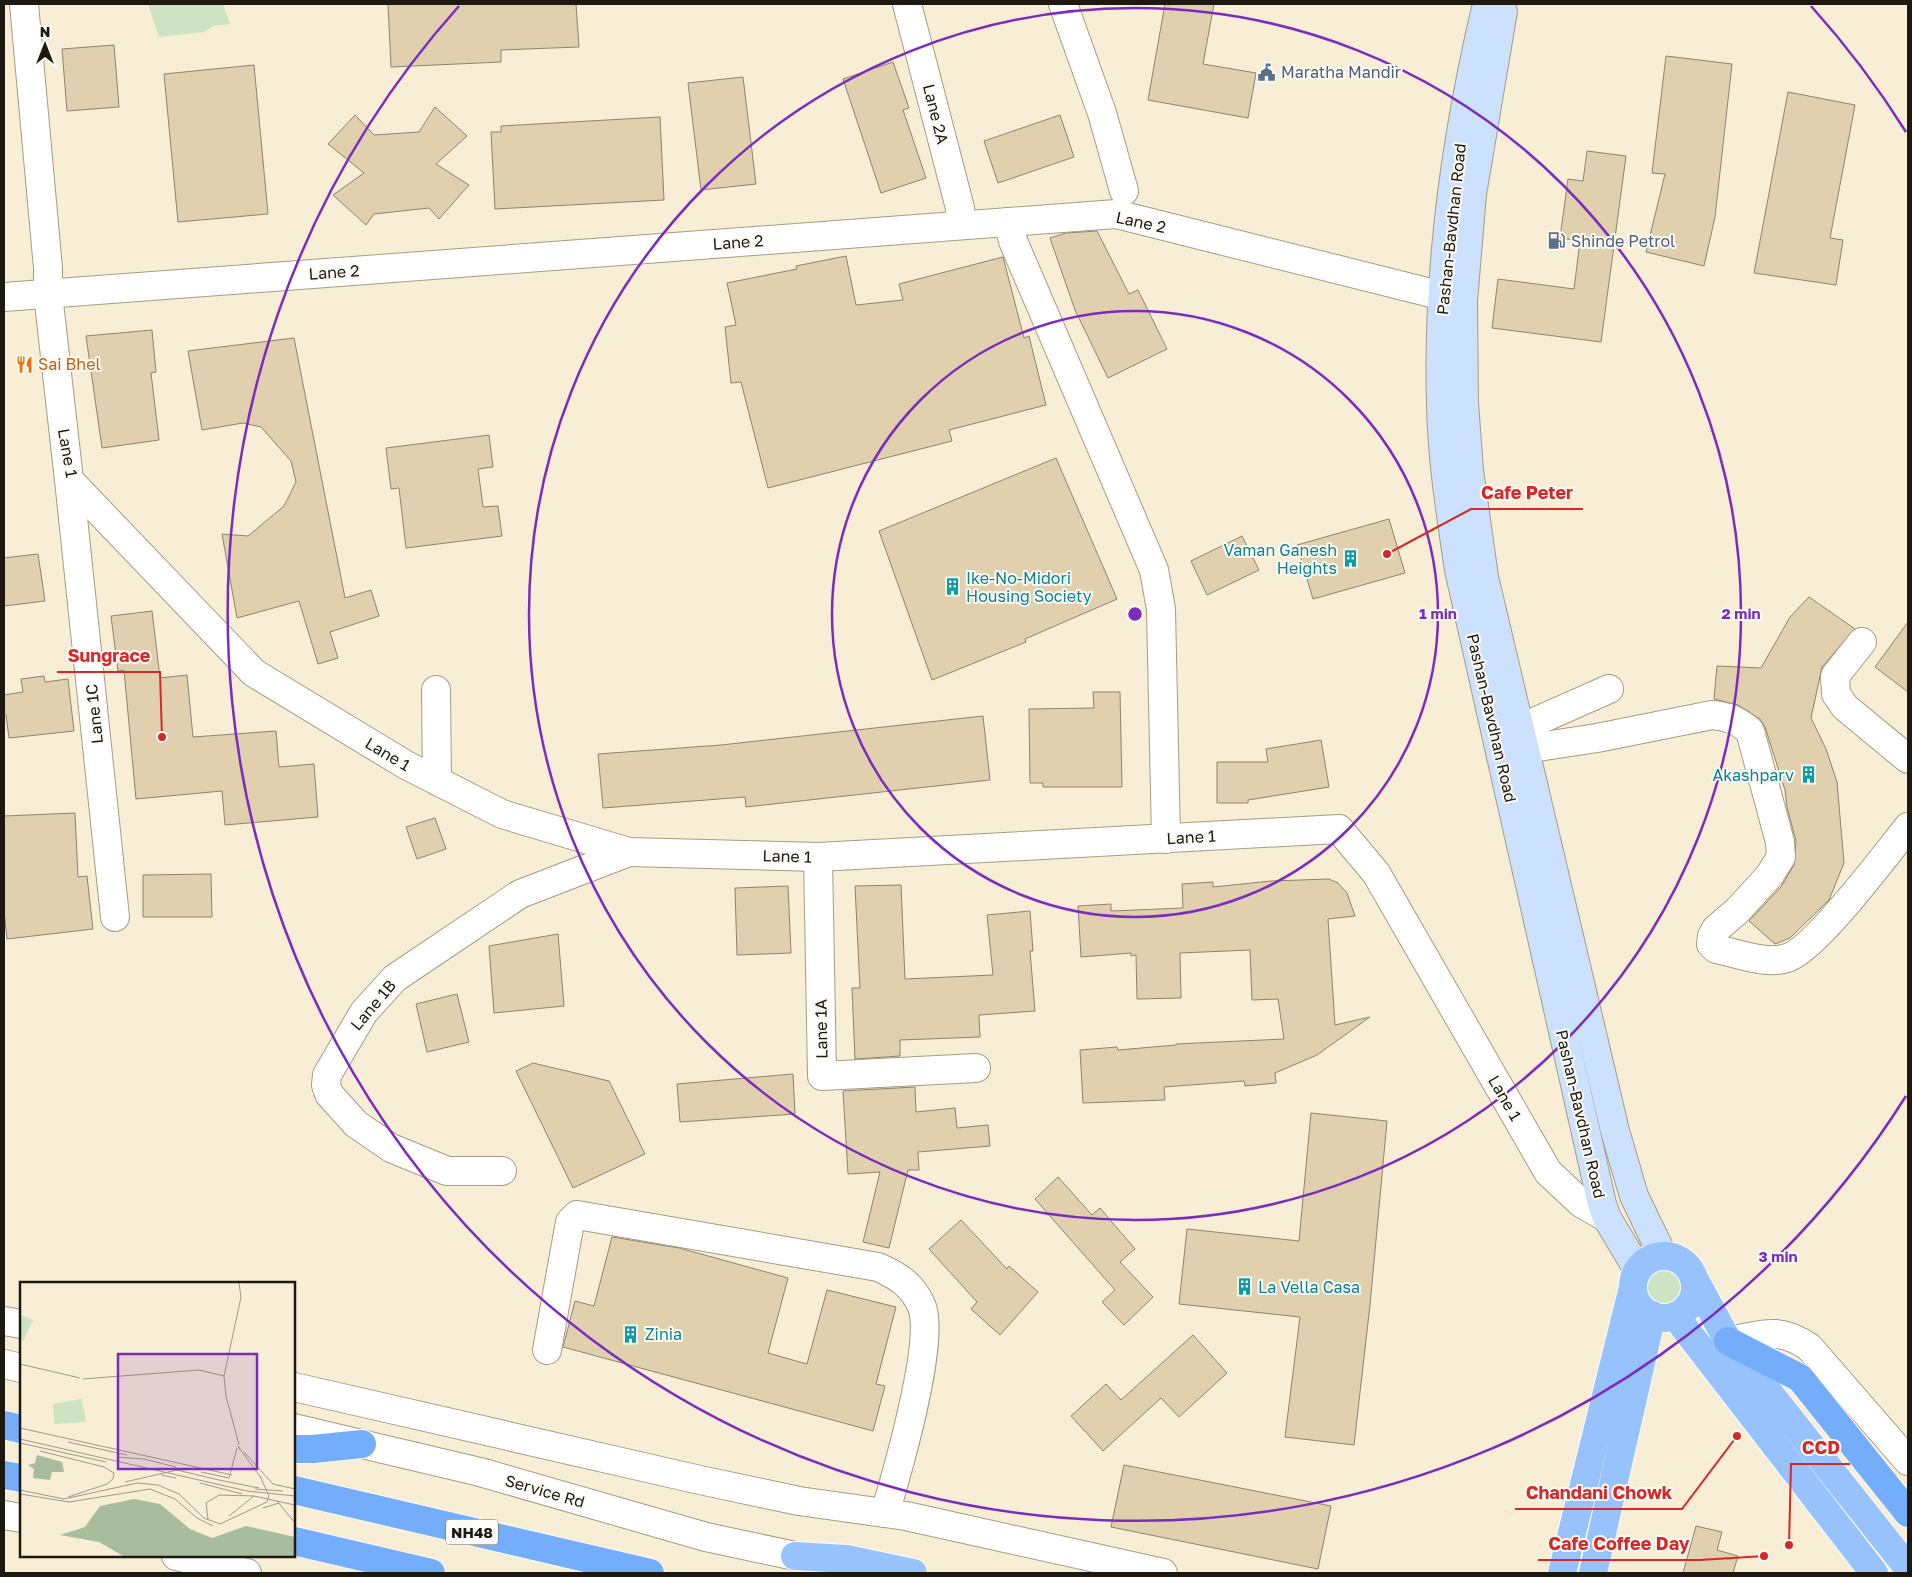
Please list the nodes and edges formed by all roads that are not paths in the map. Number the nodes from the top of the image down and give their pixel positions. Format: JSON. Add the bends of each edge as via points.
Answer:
{"nodes":[{"id":1,"x":24,"y":4,"type":"edge"},
{"id":2,"x":907,"y":4,"type":"edge"},
{"id":3,"x":1063,"y":4,"type":"edge"},
{"id":4,"x":1487,"y":4,"type":"edge"},
{"id":5,"x":1504,"y":4,"type":"edge"},
{"id":6,"x":1124,"y":191,"type":"dead end"},
{"id":7,"x":1008,"y":222,"type":"junction"},
{"id":8,"x":962,"y":225,"type":"junction"},
{"id":9,"x":48,"y":294,"type":"junction"},
{"id":10,"x":4,"y":297,"type":"edge"},
{"id":11,"x":1452,"y":298,"type":"junction"},
{"id":12,"x":69,"y":480,"type":"junction"},
{"id":13,"x":1862,"y":642,"type":"dead end"},
{"id":14,"x":1608,"y":689,"type":"dead end"},
{"id":15,"x":436,"y":690,"type":"dead end"},
{"id":16,"x":1523,"y":738,"type":"junction"},
{"id":17,"x":1908,"y":759,"type":"edge"},
{"id":18,"x":437,"y":781,"type":"junction"},
{"id":19,"x":1908,"y":827,"type":"edge"},
{"id":20,"x":1166,"y":839,"type":"junction"},
{"id":21,"x":629,"y":852,"type":"junction"},
{"id":22,"x":818,"y":857,"type":"junction"},
{"id":23,"x":115,"y":918,"type":"dead end"},
{"id":24,"x":976,"y":1068,"type":"dead end"},
{"id":25,"x":502,"y":1171,"type":"dead end"},
{"id":26,"x":1607,"y":1218,"type":"junction"},
{"id":27,"x":1663,"y":1256,"type":"junction"},
{"id":28,"x":1636,"y":1280,"type":"junction"},
{"id":29,"x":1696,"y":1282,"type":"junction"},
{"id":30,"x":1664,"y":1316,"type":"junction"},
{"id":31,"x":4,"y":1321,"type":"edge"},
{"id":32,"x":20,"y":1324,"type":"edge"},
{"id":33,"x":1728,"y":1341,"type":"junction"},
{"id":34,"x":547,"y":1350,"type":"dead end"},
{"id":35,"x":4,"y":1364,"type":"edge"},
{"id":36,"x":20,"y":1368,"type":"edge"},
{"id":37,"x":295,"y":1387,"type":"edge"},
{"id":38,"x":20,"y":1415,"type":"edge"},
{"id":39,"x":4,"y":1418,"type":"edge"},
{"id":40,"x":4,"y":1425,"type":"edge"},
{"id":41,"x":20,"y":1428,"type":"edge"},
{"id":42,"x":295,"y":1428,"type":"edge"},
{"id":43,"x":362,"y":1444,"type":"junction"},
{"id":44,"x":295,"y":1449,"type":"edge"},
{"id":45,"x":1908,"y":1461,"type":"edge"},
{"id":46,"x":4,"y":1475,"type":"edge"},
{"id":47,"x":20,"y":1478,"type":"edge"},
{"id":48,"x":295,"y":1490,"type":"edge"},
{"id":49,"x":885,"y":1513,"type":"junction"},
{"id":50,"x":1908,"y":1513,"type":"edge"},
{"id":51,"x":4,"y":1515,"type":"edge"},
{"id":52,"x":20,"y":1518,"type":"edge"},
{"id":53,"x":295,"y":1541,"type":"edge"},
{"id":54,"x":795,"y":1556,"type":"junction"},
{"id":55,"x":180,"y":1557,"type":"edge"},
{"id":56,"x":1908,"y":1568,"type":"edge"},
{"id":57,"x":247,"y":1573,"type":"edge"},
{"id":58,"x":431,"y":1573,"type":"edge"},
{"id":59,"x":650,"y":1573,"type":"edge"},
{"id":60,"x":828,"y":1573,"type":"edge"},
{"id":61,"x":914,"y":1573,"type":"edge"},
{"id":62,"x":1163,"y":1573,"type":"edge"},
{"id":63,"x":1562,"y":1573,"type":"edge"},
{"id":64,"x":1593,"y":1573,"type":"edge"},
{"id":65,"x":1874,"y":1573,"type":"edge"}],
"edges":[{"from":1,"to":9,"type":"street","name":"Lane 1"},
{"from":2,"to":8,"type":"street","name":"Lane 2A"},
{"from":3,"to":6,"type":"street","via":[[1102,113]]},
{"from":4,"to":11,"type":"main road","name":"Pashan-Bavdhan Road","via":[[1468,84],[1446,243]]},
{"from":5,"to":11,"type":"main road","name":"Pashan-Bavdhan Road"},
{"from":7,"to":8,"type":"street","name":"Lane 2"},
{"from":7,"to":11,"type":"street","name":"Lane 2","via":[[1116,214]]},
{"from":7,"to":20,"type":"street","via":[[1013,241],[1154,570],[1161,609]]},
{"from":8,"to":9,"type":"street","name":"Lane 2"},
{"from":9,"to":10,"type":"street","name":"Lane 2"},
{"from":9,"to":12,"type":"street","name":"Lane 1"},
{"from":11,"to":16,"type":"main road","name":"Pashan-Bavdhan Road","via":[[1469,470],[1484,577]]},
{"from":11,"to":26,"type":"main road","name":"Pashan-Bavdhan Road","via":[[1440,404],[1444,472],[1458,570]]},
{"from":12,"to":18,"type":"street","name":"Lane 1","via":[[254,673]]},
{"from":12,"to":23,"type":"street","name":"Lane 1C"},
{"from":13,"to":17,"type":"street","via":[[1835,676],[1836,694],[1845,708]]},
{"from":14,"to":16,"type":"street"},
{"from":15,"to":18,"type":"street"},
{"from":16,"to":19,"type":"street","via":[[1597,738],[1712,715],[1726,716],[1750,731],[1780,842],[1781,857],[1764,883],[1716,929],[1711,944],[1762,959],[1787,959],[1802,951]]},
{"from":16,"to":27,"type":"main road","name":"Pashan-Bavdhan Road","via":[[1615,1131],[1634,1196]]},
{"from":18,"to":21,"type":"street","name":"Lane 1","via":[[502,814]]},
{"from":20,"to":22,"type":"street","name":"Lane 1"},
{"from":20,"to":26,"type":"street","name":"Lane 1","via":[[1339,829],[1376,873],[1548,1172],[1581,1202]]},
{"from":21,"to":22,"type":"street","name":"Lane 1"},
{"from":21,"to":25,"type":"street","name":"Lane 1B","via":[[520,894],[396,978],[364,1012],[327,1075],[329,1094],[356,1124],[392,1148],[447,1171]]},
{"from":22,"to":24,"type":"street","name":"Lane 1A","via":[[822,1076]]},
{"from":26,"to":28,"type":"main road","name":"Pashan-Bavdhan Road"},
{"from":27,"to":28,"type":"main road","via":[[1653,1257],[1641,1265]]},
{"from":27,"to":29,"type":"main road","via":[[1680,1260],[1691,1269]]},
{"from":28,"to":30,"type":"main road","via":[[1638,1304]]},
{"from":28,"to":63,"type":"main road"},
{"from":29,"to":30,"type":"main road","via":[[1695,1296],[1688,1309]]},
{"from":29,"to":33,"type":"main road"},
{"from":30,"to":64,"type":"main road"},
{"from":30,"to":65,"type":"main road"},
{"from":31,"to":32,"type":"street"},
{"from":33,"to":45,"type":"street","via":[[1778,1332],[1796,1338],[1809,1347]]},
{"from":33,"to":50,"type":"highway","via":[[1800,1378]]},
{"from":33,"to":56,"type":"main road"},
{"from":34,"to":49,"type":"street","via":[[570,1222],[577,1215],[878,1267],[894,1274],[911,1286],[922,1308],[925,1331],[923,1357]]},
{"from":35,"to":36,"type":"street"},
{"from":37,"to":49,"type":"street","via":[[799,1502]]},
{"from":38,"to":39,"type":"highway"},
{"from":40,"to":41,"type":"highway"},
{"from":42,"to":43,"type":"street","name":"Service Rd"},
{"from":43,"to":44,"type":"highway"},
{"from":43,"to":54,"type":"street","name":"Service Rd","via":[[480,1472],[706,1537]]},
{"from":46,"to":47,"type":"highway"},
{"from":48,"to":59,"type":"highway","number":"NH48"},
{"from":49,"to":62,"type":"street"},
{"from":51,"to":52,"type":"street"},
{"from":53,"to":58,"type":"highway"},
{"from":54,"to":60,"type":"main road"},
{"from":54,"to":61,"type":"main road","via":[[847,1559]]},
{"from":55,"to":57,"type":"street"}]}
